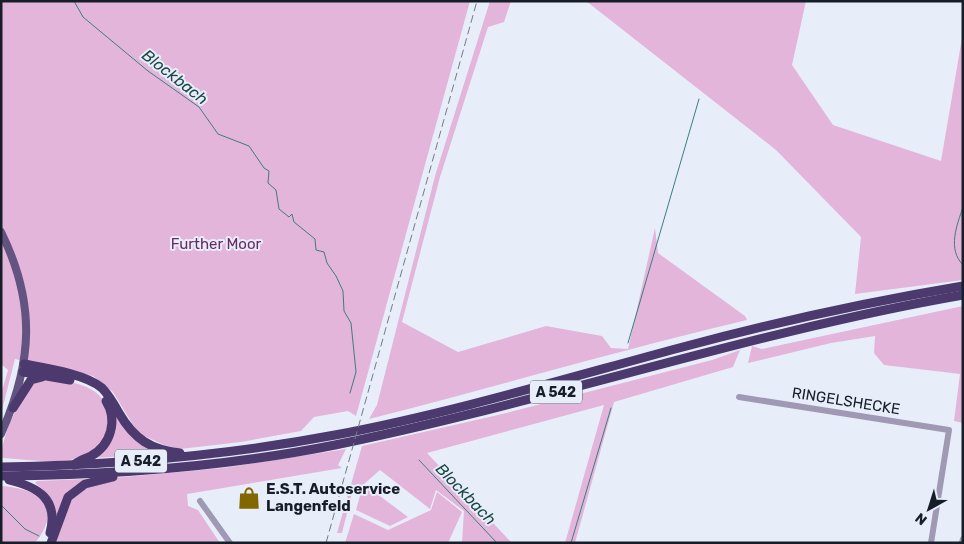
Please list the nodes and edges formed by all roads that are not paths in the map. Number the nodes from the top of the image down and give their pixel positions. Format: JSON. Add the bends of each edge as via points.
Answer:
{"nodes":[{"id":1,"x":1,"y":232,"type":"edge"},
{"id":2,"x":963,"y":286,"type":"edge"},
{"id":3,"x":963,"y":295,"type":"edge"},
{"id":4,"x":764,"y":332,"type":"junction"},
{"id":5,"x":24,"y":368,"type":"junction"},
{"id":6,"x":44,"y":376,"type":"junction"},
{"id":7,"x":739,"y":396,"type":"dead end"},
{"id":8,"x":13,"y":408,"type":"junction"},
{"id":9,"x":1,"y":434,"type":"edge"},
{"id":10,"x":208,"y":454,"type":"junction"},
{"id":11,"x":73,"y":465,"type":"junction"},
{"id":12,"x":1,"y":467,"type":"edge"},
{"id":13,"x":162,"y":469,"type":"junction"},
{"id":14,"x":1,"y":477,"type":"edge"},
{"id":15,"x":200,"y":501,"type":"dead end"},
{"id":16,"x":963,"y":538,"type":"edge"},
{"id":17,"x":45,"y":543,"type":"edge"},
{"id":18,"x":51,"y":543,"type":"edge"},
{"id":19,"x":230,"y":543,"type":"edge"},
{"id":20,"x":931,"y":543,"type":"edge"},
{"id":21,"x":962,"y":543,"type":"edge"}],
"edges":[{"from":1,"to":5,"type":"main road","via":[[19,272],[27,333]]},
{"from":2,"to":4,"type":"highway","number":"A 542"},
{"from":3,"to":4,"type":"highway","number":"A 542"},
{"from":4,"to":10,"type":"highway","number":"A 542","via":[[733,334],[384,425]]},
{"from":4,"to":13,"type":"highway","number":"A 542","via":[[730,345],[381,435]]},
{"from":5,"to":6,"type":"highway"},
{"from":5,"to":8,"type":"main road"},
{"from":5,"to":10,"type":"highway","via":[[93,382],[110,397],[131,432],[153,448]]},
{"from":6,"to":8,"type":"highway","via":[[31,380]]},
{"from":6,"to":11,"type":"highway","via":[[89,385],[100,394],[110,410],[112,429],[104,445]]},
{"from":7,"to":20,"type":"street","name":"RINGELSHECKE","via":[[949,430]]},
{"from":8,"to":9,"type":"main road"},
{"from":10,"to":11,"type":"highway","number":"A 542"},
{"from":11,"to":12,"type":"highway","number":"A 542"},
{"from":13,"to":14,"type":"highway","number":"A 542"},
{"from":13,"to":18,"type":"highway","via":[[94,480],[77,489],[64,504]]},
{"from":14,"to":17,"type":"highway","via":[[37,489],[45,496],[52,514]]},
{"from":15,"to":19,"type":"street"},
{"from":16,"to":21,"type":"street"}]}
